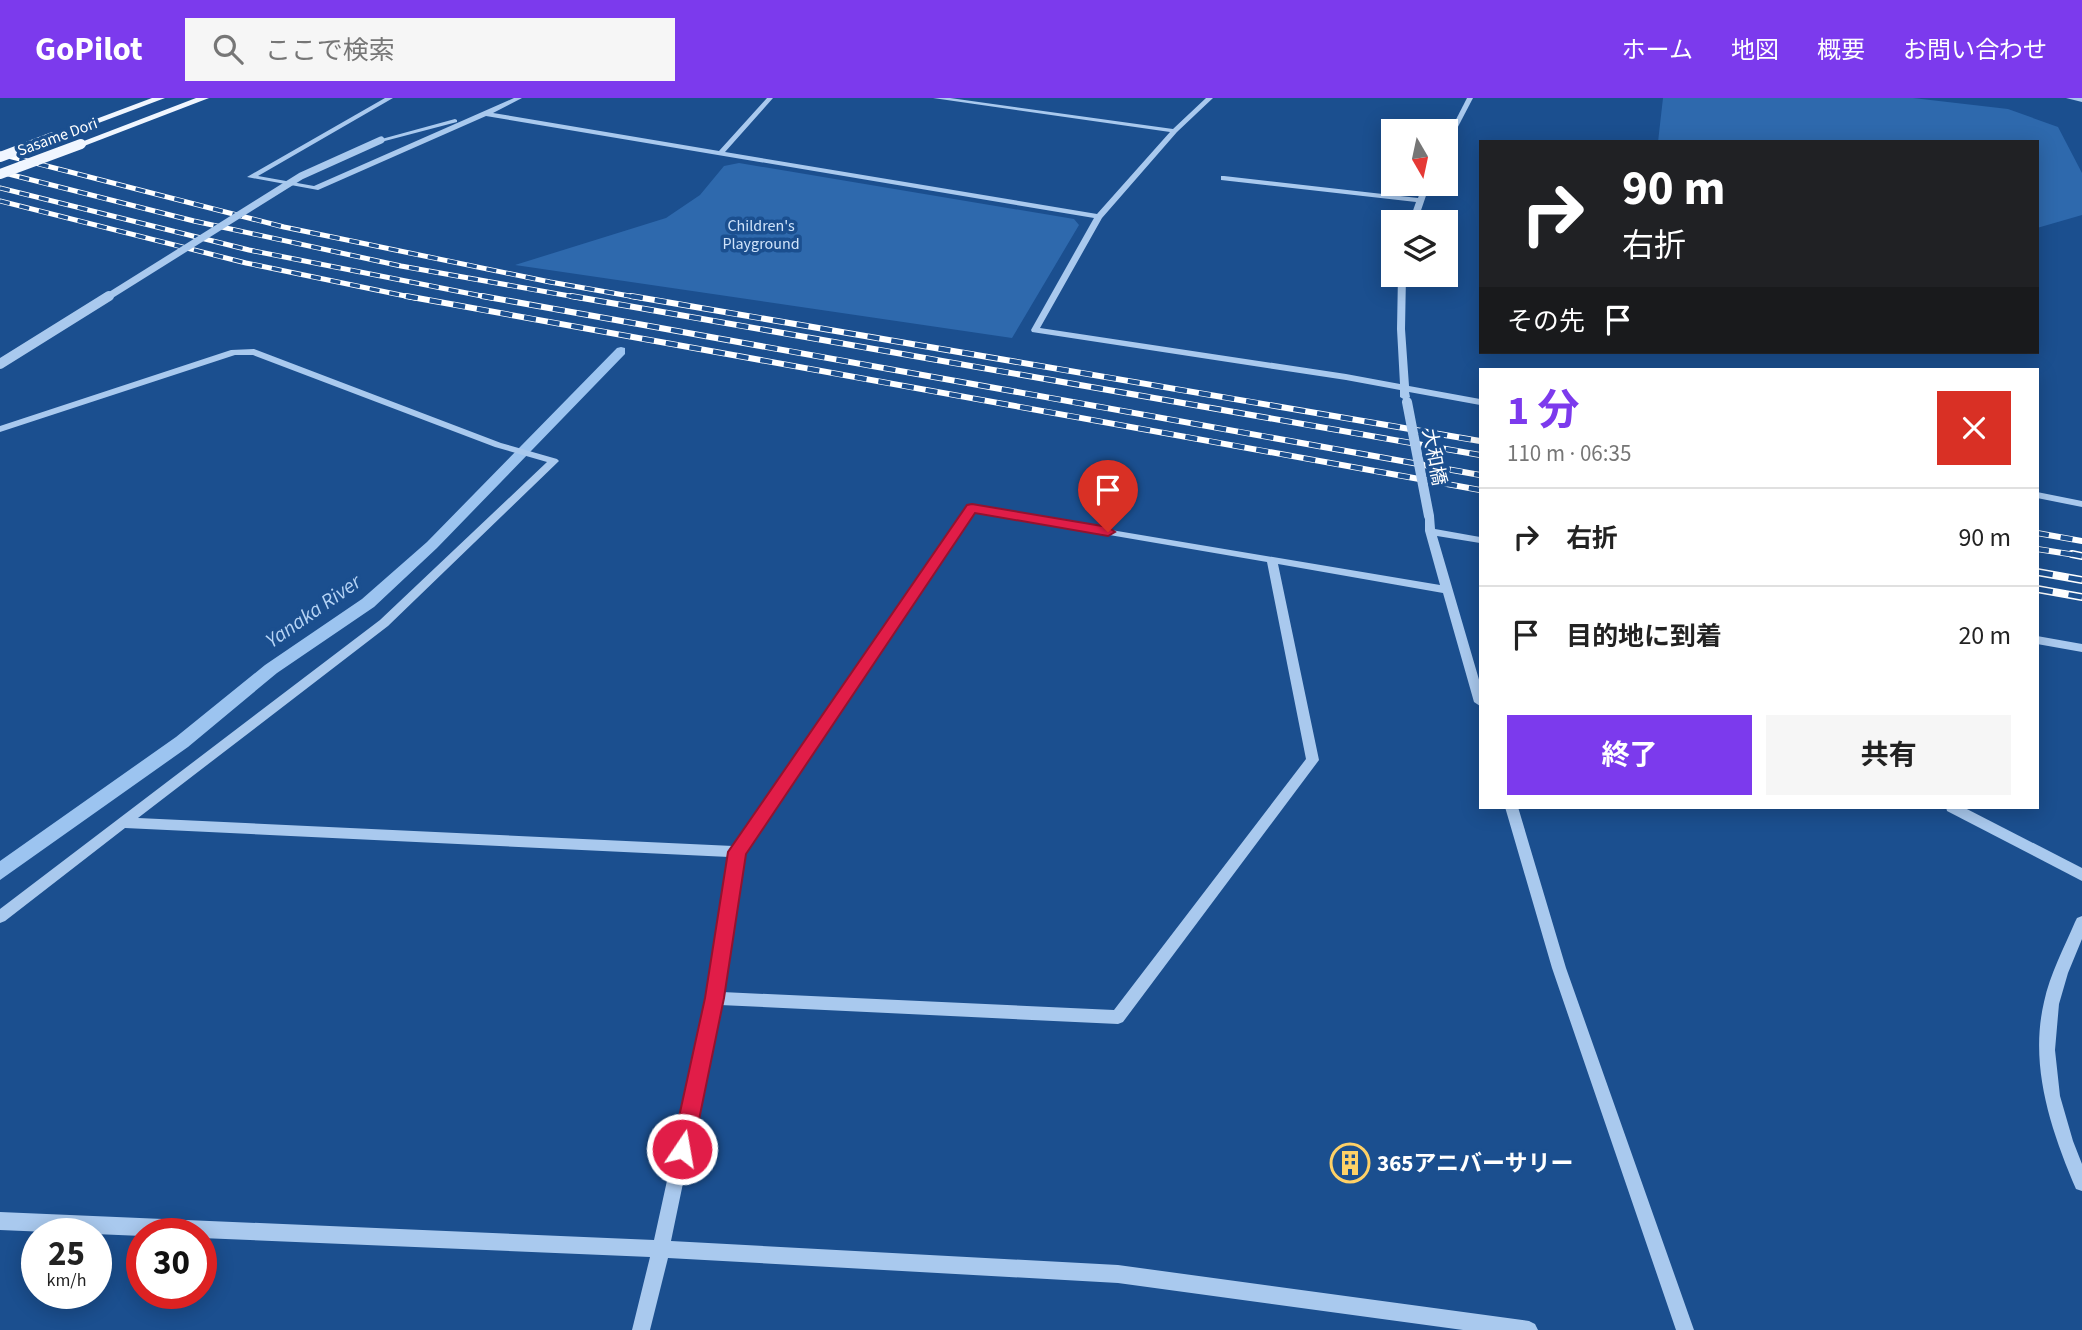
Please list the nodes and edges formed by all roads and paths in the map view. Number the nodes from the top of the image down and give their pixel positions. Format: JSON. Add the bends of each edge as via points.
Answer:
{"nodes":[{"id":1,"x":160,"y":98,"type":"edge"},
{"id":2,"x":204,"y":98,"type":"edge"},
{"id":3,"x":390,"y":98,"type":"edge"},
{"id":4,"x":519,"y":98,"type":"edge"},
{"id":5,"x":770,"y":98,"type":"edge"},
{"id":6,"x":936,"y":98,"type":"edge"},
{"id":7,"x":1210,"y":98,"type":"edge"},
{"id":8,"x":1470,"y":98,"type":"edge"},
{"id":9,"x":2070,"y":98,"type":"edge"},
{"id":10,"x":2082,"y":100,"type":"edge"},
{"id":11,"x":485,"y":114,"type":"junction"},
{"id":12,"x":1458,"y":121,"type":"edge"},
{"id":13,"x":1175,"y":131,"type":"junction"},
{"id":14,"x":380,"y":140,"type":"joint"},
{"id":15,"x":722,"y":152,"type":"junction"},
{"id":16,"x":0,"y":157,"type":"edge"},
{"id":17,"x":0,"y":174,"type":"edge"},
{"id":18,"x":1224,"y":178,"type":"dead end"},
{"id":19,"x":1422,"y":196,"type":"edge"},
{"id":20,"x":1420,"y":200,"type":"junction"},
{"id":21,"x":1417,"y":210,"type":"edge"},
{"id":22,"x":1099,"y":217,"type":"junction"},
{"id":23,"x":1402,"y":287,"type":"edge"},
{"id":24,"x":0,"y":364,"type":"edge"},
{"id":25,"x":1404,"y":389,"type":"junction"},
{"id":26,"x":1479,"y":402,"type":"edge"},
{"id":27,"x":0,"y":429,"type":"edge"},
{"id":28,"x":554,"y":461,"type":"joint"},
{"id":29,"x":2039,"y":495,"type":"edge"},
{"id":30,"x":2082,"y":504,"type":"edge"},
{"id":31,"x":1430,"y":531,"type":"junction"},
{"id":32,"x":1479,"y":540,"type":"edge"},
{"id":33,"x":1272,"y":560,"type":"junction"},
{"id":34,"x":1448,"y":590,"type":"junction"},
{"id":35,"x":2039,"y":640,"type":"edge"},
{"id":36,"x":2082,"y":648,"type":"edge"},
{"id":37,"x":1479,"y":698,"type":"edge"},
{"id":38,"x":1512,"y":809,"type":"edge"},
{"id":39,"x":1956,"y":809,"type":"edge"},
{"id":40,"x":123,"y":823,"type":"junction"},
{"id":41,"x":737,"y":852,"type":"junction"},
{"id":42,"x":2082,"y":875,"type":"edge"},
{"id":43,"x":0,"y":917,"type":"edge"},
{"id":44,"x":2082,"y":922,"type":"edge"},
{"id":45,"x":714,"y":998,"type":"junction"},
{"id":46,"x":2082,"y":1183,"type":"edge"},
{"id":47,"x":0,"y":1221,"type":"edge"},
{"id":48,"x":661,"y":1249,"type":"junction"},
{"id":49,"x":641,"y":1330,"type":"edge"},
{"id":50,"x":1529,"y":1330,"type":"edge"},
{"id":51,"x":1685,"y":1330,"type":"edge"}],
"edges":[{"from":1,"to":16,"type":"main road","name":"Sasame Dori","bridge":true},
{"from":2,"to":17,"type":"main road","name":"Sasame Dori","bridge":true},
{"from":3,"to":11,"type":"street","via":[[251,177],[315,188]]},
{"from":4,"to":11,"type":"street"},
{"from":5,"to":15,"type":"street"},
{"from":6,"to":13,"type":"street"},
{"from":7,"to":13,"type":"street"},
{"from":8,"to":12,"type":"street"},
{"from":9,"to":10,"type":"street"},
{"from":11,"to":14,"type":"street"},
{"from":11,"to":15,"type":"street"},
{"from":13,"to":22,"type":"street"},
{"from":14,"to":24,"type":"street","bridge":true,"via":[[301,176]]},
{"from":15,"to":22,"type":"street"},
{"from":18,"to":20,"type":"street"},
{"from":19,"to":20,"type":"street"},
{"from":20,"to":21,"type":"street"},
{"from":22,"to":25,"type":"street","via":[[1035,330]]},
{"from":23,"to":25,"type":"street","name":"大和橋"},
{"from":25,"to":26,"type":"street"},
{"from":25,"to":31,"type":"street","name":"大和橋","bridge":true},
{"from":27,"to":28,"type":"street","via":[[234,352],[254,352],[498,445]]},
{"from":28,"to":40,"type":"street","via":[[384,623]]},
{"from":29,"to":30,"type":"street"},
{"from":31,"to":32,"type":"street"},
{"from":31,"to":34,"type":"street","name":"大和橋"},
{"from":33,"to":34,"type":"street"},
{"from":33,"to":41,"type":"street","via":[[972,508]]},
{"from":33,"to":45,"type":"street","via":[[1313,760],[1118,1017]]},
{"from":34,"to":37,"type":"street","name":"大和橋"},
{"from":35,"to":36,"type":"street"},
{"from":38,"to":51,"type":"street","via":[[1559,968]]},
{"from":39,"to":42,"type":"street"},
{"from":40,"to":41,"type":"street"},
{"from":40,"to":43,"type":"street"},
{"from":41,"to":45,"type":"street"},
{"from":44,"to":46,"type":"street","via":[[2051,1003],[2046,1057],[2063,1142]]},
{"from":45,"to":48,"type":"street"},
{"from":47,"to":48,"type":"street"},
{"from":48,"to":49,"type":"street"},
{"from":48,"to":50,"type":"street","via":[[1118,1274]]}]}
